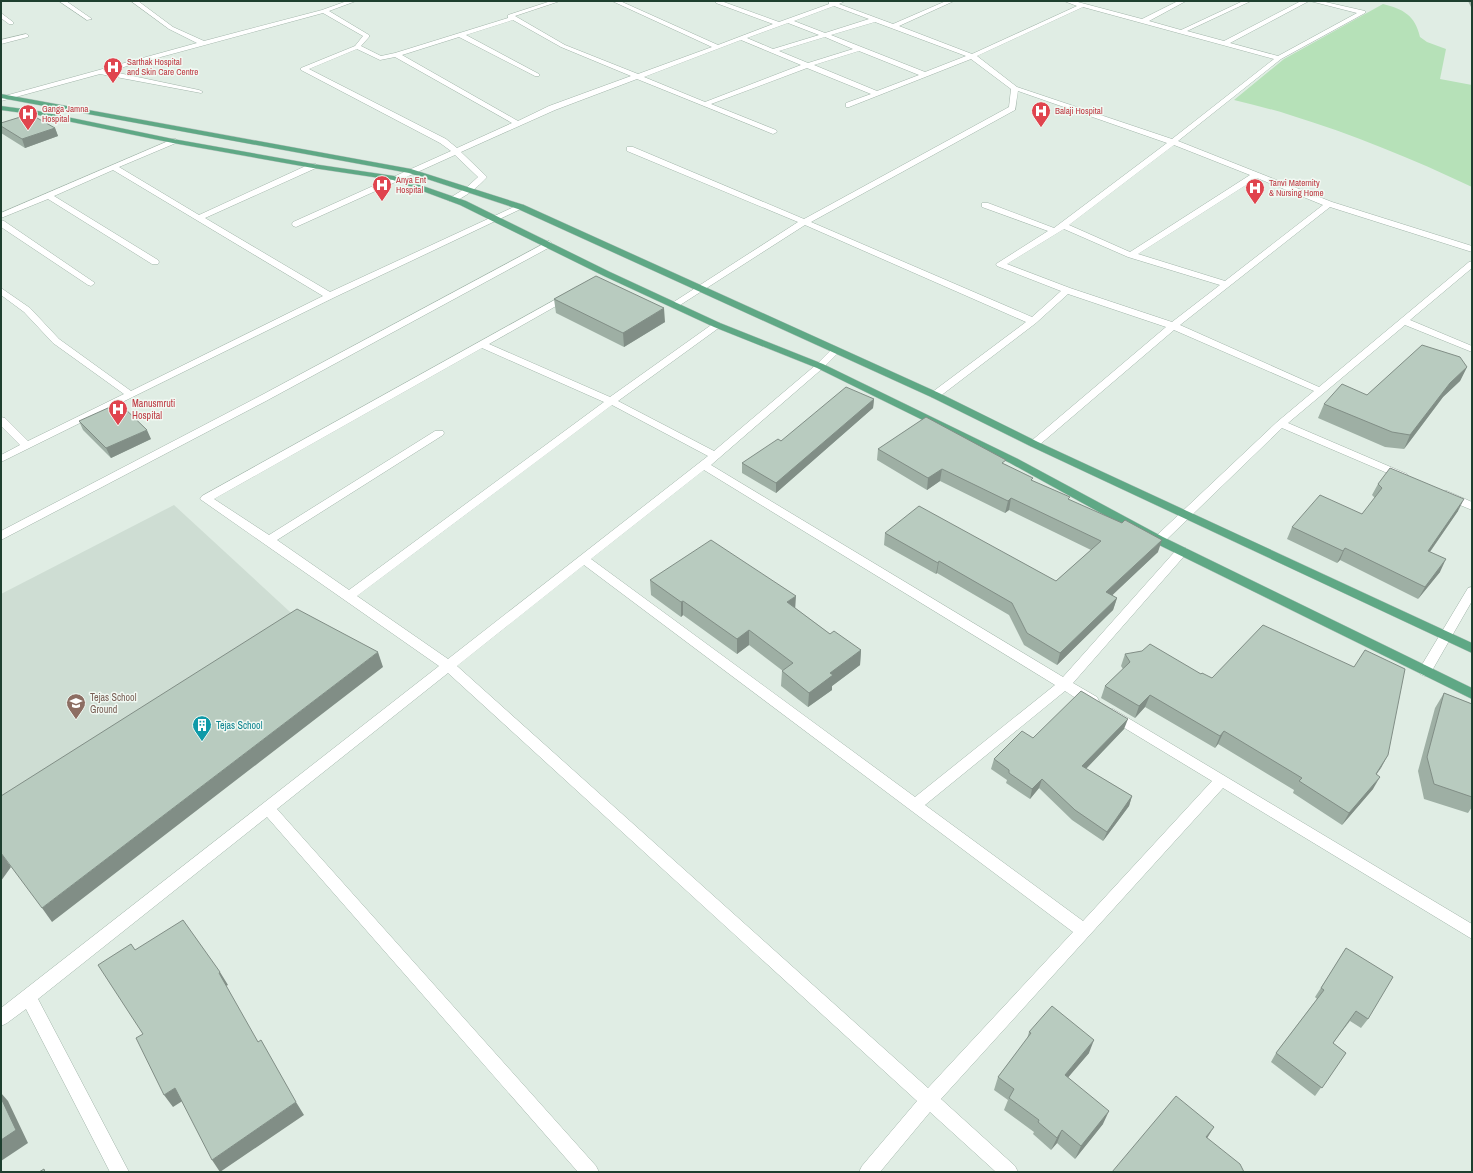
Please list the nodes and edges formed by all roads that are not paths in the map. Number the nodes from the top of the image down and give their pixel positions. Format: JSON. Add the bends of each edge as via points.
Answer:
{"nodes":[{"id":1,"x":134,"y":1,"type":"edge"},
{"id":2,"x":354,"y":1,"type":"edge"},
{"id":3,"x":557,"y":1,"type":"edge"},
{"id":4,"x":615,"y":1,"type":"edge"},
{"id":5,"x":825,"y":1,"type":"edge"},
{"id":6,"x":842,"y":1,"type":"edge"},
{"id":7,"x":951,"y":1,"type":"edge"},
{"id":8,"x":1066,"y":1,"type":"edge"},
{"id":9,"x":1100,"y":1,"type":"edge"},
{"id":10,"x":1184,"y":1,"type":"edge"},
{"id":11,"x":1248,"y":1,"type":"edge"},
{"id":12,"x":1306,"y":1,"type":"edge"},
{"id":13,"x":1313,"y":1,"type":"edge"},
{"id":14,"x":718,"y":2,"type":"dead end"},
{"id":15,"x":68,"y":3,"type":"edge"},
{"id":16,"x":834,"y":4,"type":"junction"},
{"id":17,"x":1086,"y":6,"type":"junction"},
{"id":18,"x":324,"y":11,"type":"junction"},
{"id":19,"x":1,"y":15,"type":"edge"},
{"id":20,"x":514,"y":18,"type":"junction"},
{"id":21,"x":89,"y":19,"type":"dead end"},
{"id":22,"x":874,"y":20,"type":"junction"},
{"id":23,"x":789,"y":21,"type":"junction"},
{"id":24,"x":1144,"y":21,"type":"junction"},
{"id":25,"x":779,"y":24,"type":"junction"},
{"id":26,"x":1,"y":25,"type":"edge"},
{"id":27,"x":892,"y":27,"type":"junction"},
{"id":28,"x":1183,"y":31,"type":"junction"},
{"id":29,"x":460,"y":35,"type":"junction"},
{"id":30,"x":824,"y":35,"type":"junction"},
{"id":31,"x":26,"y":36,"type":"dead end"},
{"id":32,"x":741,"y":38,"type":"junction"},
{"id":33,"x":1,"y":42,"type":"edge"},
{"id":34,"x":203,"y":43,"type":"junction"},
{"id":35,"x":1225,"y":43,"type":"junction"},
{"id":36,"x":357,"y":47,"type":"junction"},
{"id":37,"x":718,"y":47,"type":"junction"},
{"id":38,"x":859,"y":49,"type":"junction"},
{"id":39,"x":773,"y":51,"type":"junction"},
{"id":40,"x":396,"y":55,"type":"junction"},
{"id":41,"x":972,"y":56,"type":"junction"},
{"id":42,"x":1279,"y":58,"type":"junction"},
{"id":43,"x":808,"y":65,"type":"junction"},
{"id":44,"x":100,"y":71,"type":"junction"},
{"id":45,"x":537,"y":74,"type":"dead end"},
{"id":46,"x":924,"y":74,"type":"junction"},
{"id":47,"x":638,"y":76,"type":"junction"},
{"id":48,"x":1014,"y":88,"type":"junction"},
{"id":49,"x":199,"y":92,"type":"dead end"},
{"id":50,"x":878,"y":94,"type":"junction"},
{"id":51,"x":3,"y":98,"type":"edge"},
{"id":52,"x":705,"y":104,"type":"junction"},
{"id":53,"x":849,"y":105,"type":"dead end"},
{"id":54,"x":1,"y":108,"type":"edge"},
{"id":55,"x":38,"y":113,"type":"junction"},
{"id":56,"x":23,"y":118,"type":"edge"},
{"id":57,"x":517,"y":123,"type":"junction"},
{"id":58,"x":773,"y":132,"type":"dead end"},
{"id":59,"x":173,"y":141,"type":"junction"},
{"id":60,"x":1173,"y":142,"type":"junction"},
{"id":61,"x":630,"y":149,"type":"dead end"},
{"id":62,"x":456,"y":151,"type":"junction"},
{"id":63,"x":313,"y":166,"type":"junction"},
{"id":64,"x":115,"y":168,"type":"junction"},
{"id":65,"x":411,"y":171,"type":"junction"},
{"id":66,"x":1256,"y":175,"type":"junction"},
{"id":67,"x":394,"y":178,"type":"junction"},
{"id":68,"x":469,"y":190,"type":"junction"},
{"id":69,"x":49,"y":196,"type":"junction"},
{"id":70,"x":452,"y":199,"type":"junction"},
{"id":71,"x":1329,"y":204,"type":"junction"},
{"id":72,"x":985,"y":205,"type":"dead end"},
{"id":73,"x":521,"y":207,"type":"junction"},
{"id":74,"x":1,"y":216,"type":"edge"},
{"id":75,"x":199,"y":218,"type":"junction"},
{"id":76,"x":495,"y":218,"type":"junction"},
{"id":77,"x":1,"y":222,"type":"edge"},
{"id":78,"x":804,"y":222,"type":"junction"},
{"id":79,"x":296,"y":224,"type":"dead end"},
{"id":80,"x":1063,"y":226,"type":"junction"},
{"id":81,"x":1055,"y":230,"type":"junction"},
{"id":82,"x":549,"y":244,"type":"junction"},
{"id":83,"x":1472,"y":249,"type":"edge"},
{"id":84,"x":1131,"y":255,"type":"junction"},
{"id":85,"x":156,"y":262,"type":"dead end"},
{"id":86,"x":1472,"y":264,"type":"edge"},
{"id":87,"x":607,"y":274,"type":"junction"},
{"id":88,"x":593,"y":282,"type":"edge"},
{"id":89,"x":91,"y":283,"type":"dead end"},
{"id":90,"x":1226,"y":284,"type":"junction"},
{"id":91,"x":700,"y":288,"type":"junction"},
{"id":92,"x":579,"y":289,"type":"edge"},
{"id":93,"x":1,"y":290,"type":"edge"},
{"id":94,"x":1066,"y":290,"type":"junction"},
{"id":95,"x":330,"y":296,"type":"junction"},
{"id":96,"x":674,"y":305,"type":"junction"},
{"id":97,"x":1032,"y":321,"type":"junction"},
{"id":98,"x":1404,"y":321,"type":"junction"},
{"id":99,"x":717,"y":325,"type":"junction"},
{"id":100,"x":1173,"y":326,"type":"junction"},
{"id":101,"x":482,"y":344,"type":"junction"},
{"id":102,"x":1472,"y":349,"type":"edge"},
{"id":103,"x":836,"y":350,"type":"junction"},
{"id":104,"x":820,"y":366,"type":"junction"},
{"id":105,"x":1321,"y":391,"type":"junction"},
{"id":106,"x":131,"y":395,"type":"junction"},
{"id":107,"x":935,"y":395,"type":"junction"},
{"id":108,"x":611,"y":401,"type":"junction"},
{"id":109,"x":1,"y":420,"type":"edge"},
{"id":110,"x":1281,"y":424,"type":"junction"},
{"id":111,"x":439,"y":433,"type":"dead end"},
{"id":112,"x":1034,"y":444,"type":"junction"},
{"id":113,"x":27,"y":446,"type":"junction"},
{"id":114,"x":715,"y":456,"type":"junction"},
{"id":115,"x":1,"y":459,"type":"edge"},
{"id":116,"x":703,"y":465,"type":"junction"},
{"id":117,"x":1413,"y":481,"type":"edge"},
{"id":118,"x":1435,"y":490,"type":"edge"},
{"id":119,"x":1472,"y":506,"type":"edge"},
{"id":120,"x":1186,"y":514,"type":"junction"},
{"id":121,"x":1,"y":536,"type":"edge"},
{"id":122,"x":269,"y":540,"type":"junction"},
{"id":123,"x":1160,"y":540,"type":"junction"},
{"id":124,"x":1182,"y":551,"type":"junction"},
{"id":125,"x":583,"y":559,"type":"junction"},
{"id":126,"x":1472,"y":591,"type":"edge"},
{"id":127,"x":348,"y":597,"type":"junction"},
{"id":128,"x":1446,"y":636,"type":"junction"},
{"id":129,"x":1472,"y":648,"type":"edge"},
{"id":130,"x":448,"y":666,"type":"junction"},
{"id":131,"x":1425,"y":671,"type":"junction"},
{"id":132,"x":1065,"y":684,"type":"junction"},
{"id":133,"x":1472,"y":694,"type":"edge"},
{"id":134,"x":1222,"y":780,"type":"junction"},
{"id":135,"x":915,"y":805,"type":"junction"},
{"id":136,"x":268,"y":808,"type":"junction"},
{"id":137,"x":1084,"y":931,"type":"junction"},
{"id":138,"x":1472,"y":932,"type":"edge"},
{"id":139,"x":28,"y":997,"type":"junction"},
{"id":140,"x":1,"y":1018,"type":"edge"},
{"id":141,"x":929,"y":1100,"type":"junction"},
{"id":142,"x":120,"y":1172,"type":"edge"},
{"id":143,"x":590,"y":1172,"type":"edge"},
{"id":144,"x":868,"y":1172,"type":"edge"},
{"id":145,"x":1009,"y":1172,"type":"edge"}],
"edges":[{"from":1,"to":34,"type":"street","via":[[171,28]]},
{"from":2,"to":18,"type":"street"},
{"from":3,"to":20,"type":"street","via":[[510,16]]},
{"from":4,"to":37,"type":"street"},
{"from":5,"to":16,"type":"street"},
{"from":6,"to":16,"type":"street"},
{"from":7,"to":27,"type":"street"},
{"from":8,"to":17,"type":"street"},
{"from":9,"to":17,"type":"street"},
{"from":10,"to":24,"type":"street"},
{"from":11,"to":28,"type":"street"},
{"from":12,"to":35,"type":"street"},
{"from":13,"to":42,"type":"street","via":[[1363,12]]},
{"from":14,"to":25,"type":"street"},
{"from":15,"to":21,"type":"street"},
{"from":16,"to":22,"type":"street"},
{"from":16,"to":23,"type":"street"},
{"from":17,"to":24,"type":"street"},
{"from":17,"to":41,"type":"street"},
{"from":18,"to":34,"type":"street"},
{"from":18,"to":36,"type":"street","via":[[367,36]]},
{"from":19,"to":26,"type":"street","via":[[11,23]]},
{"from":20,"to":29,"type":"street"},
{"from":20,"to":47,"type":"street","via":[[563,46]]},
{"from":22,"to":27,"type":"street"},
{"from":22,"to":30,"type":"street"},
{"from":23,"to":25,"type":"street"},
{"from":23,"to":30,"type":"street"},
{"from":24,"to":28,"type":"street"},
{"from":25,"to":32,"type":"street"},
{"from":27,"to":41,"type":"street"},
{"from":28,"to":35,"type":"street"},
{"from":29,"to":40,"type":"street"},
{"from":29,"to":45,"type":"street"},
{"from":30,"to":38,"type":"street"},
{"from":30,"to":39,"type":"street"},
{"from":31,"to":33,"type":"street"},
{"from":32,"to":37,"type":"street"},
{"from":32,"to":39,"type":"street"},
{"from":34,"to":44,"type":"street"},
{"from":35,"to":42,"type":"street"},
{"from":36,"to":40,"type":"street","via":[[380,58]]},
{"from":36,"to":62,"type":"street","via":[[303,69],[443,141]]},
{"from":37,"to":47,"type":"street"},
{"from":38,"to":43,"type":"street"},
{"from":38,"to":46,"type":"street"},
{"from":39,"to":43,"type":"street"},
{"from":40,"to":57,"type":"street"},
{"from":41,"to":46,"type":"street"},
{"from":41,"to":48,"type":"street"},
{"from":42,"to":60,"type":"street"},
{"from":43,"to":50,"type":"street"},
{"from":43,"to":52,"type":"street"},
{"from":44,"to":49,"type":"street"},
{"from":44,"to":51,"type":"street"},
{"from":46,"to":50,"type":"street"},
{"from":47,"to":52,"type":"street"},
{"from":47,"to":57,"type":"street"},
{"from":48,"to":60,"type":"street"},
{"from":48,"to":78,"type":"street","via":[[1012,108]]},
{"from":50,"to":53,"type":"street"},
{"from":51,"to":65,"type":"main road"},
{"from":52,"to":58,"type":"street"},
{"from":54,"to":55,"type":"main road"},
{"from":55,"to":56,"type":"street"},
{"from":55,"to":59,"type":"main road"},
{"from":57,"to":62,"type":"street"},
{"from":59,"to":63,"type":"main road"},
{"from":59,"to":64,"type":"street"},
{"from":60,"to":66,"type":"street"},
{"from":60,"to":80,"type":"street"},
{"from":61,"to":78,"type":"street"},
{"from":62,"to":65,"type":"street"},
{"from":62,"to":68,"type":"street","via":[[483,177]]},
{"from":63,"to":67,"type":"main road"},
{"from":63,"to":75,"type":"street"},
{"from":64,"to":69,"type":"street"},
{"from":64,"to":75,"type":"street"},
{"from":65,"to":67,"type":"street"},
{"from":65,"to":68,"type":"main road"},
{"from":66,"to":71,"type":"street"},
{"from":66,"to":84,"type":"street"},
{"from":67,"to":70,"type":"main road"},
{"from":67,"to":79,"type":"street"},
{"from":68,"to":70,"type":"street"},
{"from":68,"to":73,"type":"main road"},
{"from":69,"to":74,"type":"street"},
{"from":69,"to":85,"type":"street"},
{"from":70,"to":76,"type":"main road"},
{"from":71,"to":83,"type":"street"},
{"from":71,"to":90,"type":"street"},
{"from":72,"to":81,"type":"street"},
{"from":73,"to":76,"type":"street"},
{"from":73,"to":91,"type":"main road"},
{"from":75,"to":95,"type":"street"},
{"from":76,"to":82,"type":"main road"},
{"from":76,"to":95,"type":"street"},
{"from":77,"to":89,"type":"street"},
{"from":78,"to":91,"type":"street"},
{"from":78,"to":97,"type":"street"},
{"from":80,"to":81,"type":"street"},
{"from":80,"to":84,"type":"street"},
{"from":81,"to":94,"type":"street","via":[[1000,264]]},
{"from":82,"to":87,"type":"main road"},
{"from":82,"to":121,"type":"street","via":[[255,403]]},
{"from":84,"to":90,"type":"street"},
{"from":86,"to":98,"type":"street"},
{"from":87,"to":88,"type":"street"},
{"from":87,"to":96,"type":"main road"},
{"from":90,"to":100,"type":"street"},
{"from":91,"to":96,"type":"street"},
{"from":91,"to":103,"type":"main road"},
{"from":92,"to":101,"type":"street"},
{"from":93,"to":106,"type":"street","via":[[27,310],[56,341]]},
{"from":94,"to":97,"type":"street"},
{"from":94,"to":100,"type":"street"},
{"from":95,"to":106,"type":"street"},
{"from":96,"to":99,"type":"main road"},
{"from":97,"to":107,"type":"street"},
{"from":98,"to":102,"type":"street"},
{"from":98,"to":105,"type":"street"},
{"from":99,"to":104,"type":"main road"},
{"from":99,"to":108,"type":"street"},
{"from":100,"to":105,"type":"street"},
{"from":100,"to":112,"type":"street"},
{"from":101,"to":108,"type":"street"},
{"from":101,"to":122,"type":"street","via":[[206,499]]},
{"from":103,"to":104,"type":"street"},
{"from":103,"to":107,"type":"main road"},
{"from":104,"to":114,"type":"street"},
{"from":104,"to":123,"type":"main road","via":[[1014,461]]},
{"from":105,"to":110,"type":"street"},
{"from":106,"to":113,"type":"street"},
{"from":107,"to":112,"type":"main road"},
{"from":108,"to":114,"type":"street"},
{"from":108,"to":127,"type":"street"},
{"from":109,"to":113,"type":"street"},
{"from":110,"to":117,"type":"street"},
{"from":110,"to":120,"type":"street"},
{"from":111,"to":122,"type":"street"},
{"from":112,"to":120,"type":"main road"},
{"from":113,"to":115,"type":"street"},
{"from":114,"to":116,"type":"street"},
{"from":116,"to":125,"type":"street"},
{"from":116,"to":132,"type":"street"},
{"from":118,"to":119,"type":"street"},
{"from":120,"to":123,"type":"street"},
{"from":120,"to":128,"type":"main road"},
{"from":122,"to":127,"type":"street"},
{"from":123,"to":124,"type":"main road"},
{"from":124,"to":131,"type":"main road"},
{"from":124,"to":132,"type":"street"},
{"from":125,"to":130,"type":"street"},
{"from":125,"to":135,"type":"street"},
{"from":126,"to":128,"type":"street"},
{"from":127,"to":130,"type":"street"},
{"from":128,"to":129,"type":"main road"},
{"from":128,"to":131,"type":"street"},
{"from":130,"to":136,"type":"street"},
{"from":130,"to":141,"type":"street"},
{"from":131,"to":133,"type":"main road"},
{"from":132,"to":134,"type":"street"},
{"from":132,"to":135,"type":"street"},
{"from":134,"to":137,"type":"street"},
{"from":134,"to":138,"type":"street"},
{"from":135,"to":137,"type":"street"},
{"from":136,"to":139,"type":"street"},
{"from":136,"to":143,"type":"street"},
{"from":137,"to":141,"type":"street"},
{"from":139,"to":140,"type":"street"},
{"from":139,"to":142,"type":"street"},
{"from":141,"to":144,"type":"street"},
{"from":141,"to":145,"type":"street"}]}
